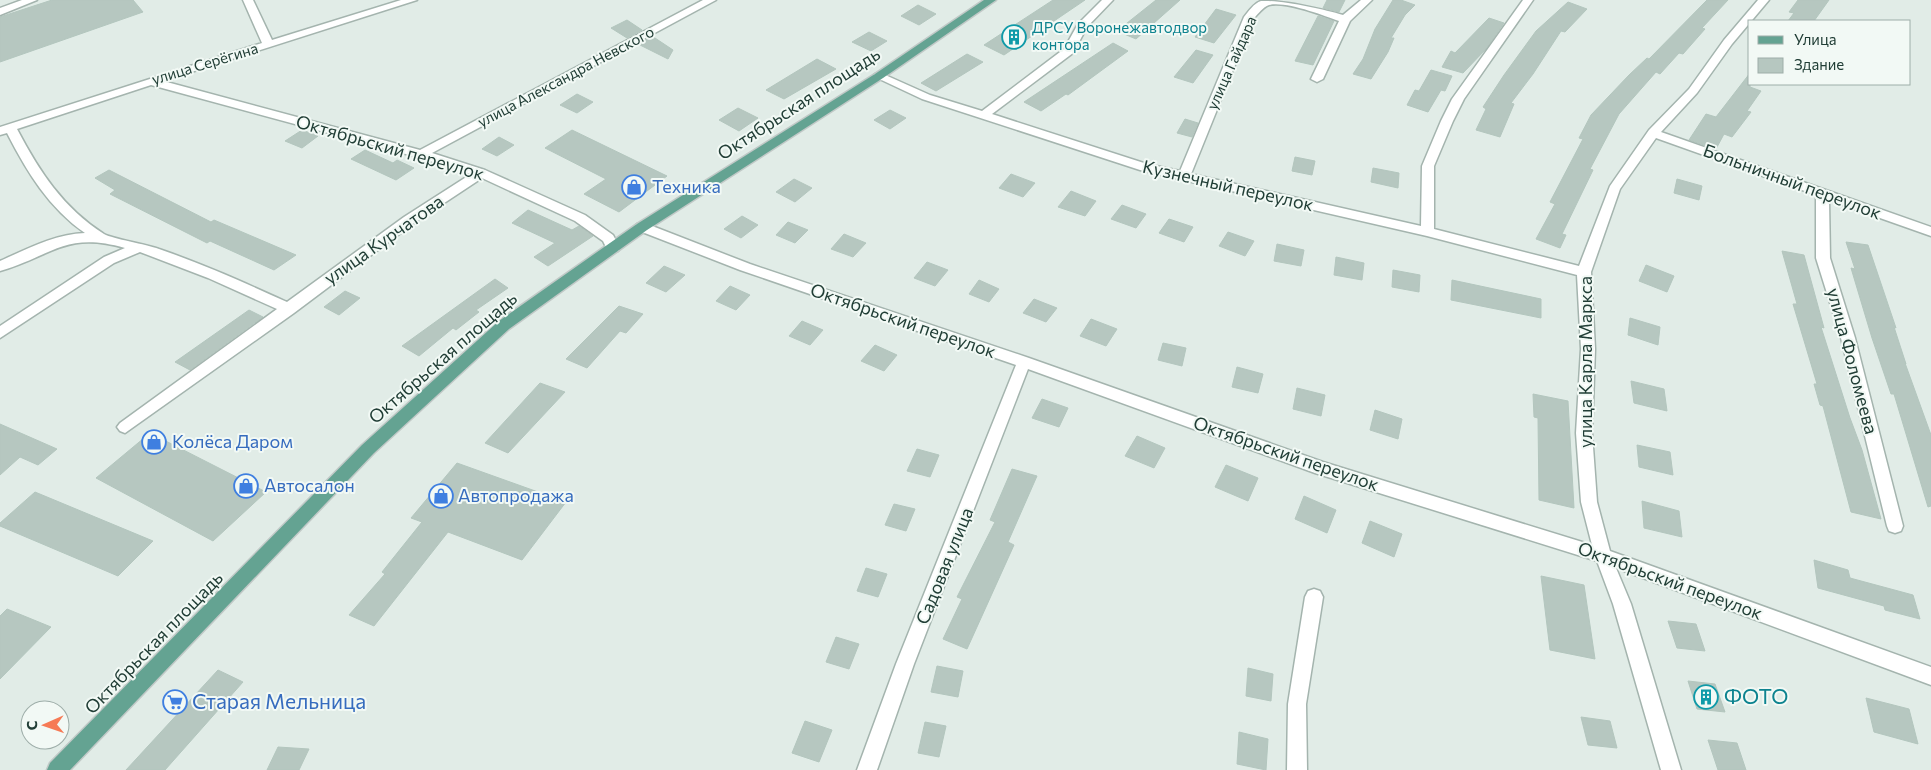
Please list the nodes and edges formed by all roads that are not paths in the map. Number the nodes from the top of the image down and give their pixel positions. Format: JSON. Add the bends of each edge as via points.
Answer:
{"nodes":[{"id":1,"x":32,"y":0,"type":"edge"},
{"id":2,"x":248,"y":0,"type":"edge"},
{"id":3,"x":412,"y":0,"type":"edge"},
{"id":4,"x":711,"y":0,"type":"edge"},
{"id":5,"x":991,"y":0,"type":"edge"},
{"id":6,"x":1108,"y":0,"type":"edge"},
{"id":7,"x":1367,"y":0,"type":"edge"},
{"id":8,"x":1528,"y":0,"type":"edge"},
{"id":9,"x":1764,"y":0,"type":"edge"},
{"id":10,"x":0,"y":12,"type":"edge"},
{"id":11,"x":1345,"y":19,"type":"junction"},
{"id":12,"x":268,"y":44,"type":"junction"},
{"id":13,"x":879,"y":76,"type":"junction"},
{"id":14,"x":1317,"y":79,"type":"dead end"},
{"id":15,"x":151,"y":81,"type":"junction"},
{"id":16,"x":985,"y":114,"type":"junction"},
{"id":17,"x":5,"y":129,"type":"edge"},
{"id":18,"x":1653,"y":132,"type":"junction"},
{"id":19,"x":421,"y":154,"type":"junction"},
{"id":20,"x":481,"y":173,"type":"junction"},
{"id":21,"x":1184,"y":176,"type":"junction"},
{"id":22,"x":1822,"y":194,"type":"junction"},
{"id":23,"x":642,"y":227,"type":"junction"},
{"id":24,"x":1427,"y":232,"type":"junction"},
{"id":25,"x":1931,"y":232,"type":"edge"},
{"id":26,"x":100,"y":237,"type":"junction"},
{"id":27,"x":138,"y":248,"type":"junction"},
{"id":28,"x":613,"y":248,"type":"junction"},
{"id":29,"x":0,"y":266,"type":"edge"},
{"id":30,"x":1584,"y":272,"type":"junction"},
{"id":31,"x":289,"y":309,"type":"junction"},
{"id":32,"x":0,"y":333,"type":"edge"},
{"id":33,"x":1024,"y":362,"type":"junction"},
{"id":34,"x":125,"y":427,"type":"dead end"},
{"id":35,"x":1895,"y":526,"type":"dead end"},
{"id":36,"x":1603,"y":556,"type":"junction"},
{"id":37,"x":1314,"y":597,"type":"dead end"},
{"id":38,"x":1931,"y":676,"type":"edge"},
{"id":39,"x":57,"y":770,"type":"edge"},
{"id":40,"x":867,"y":770,"type":"edge"},
{"id":41,"x":1297,"y":770,"type":"edge"},
{"id":42,"x":1671,"y":770,"type":"edge"}],
"edges":[{"from":1,"to":10,"type":"street"},
{"from":2,"to":12,"type":"street"},
{"from":3,"to":12,"type":"street","name":"улица Серёгина"},
{"from":4,"to":19,"type":"street","name":"улица Александра Невского"},
{"from":5,"to":13,"type":"main road","name":"Октябрьская площадь"},
{"from":6,"to":16,"type":"street","via":[[1082,26],[1069,51]]},
{"from":7,"to":11,"type":"street"},
{"from":8,"to":24,"type":"street","via":[[1473,77],[1428,166]]},
{"from":9,"to":18,"type":"street","name":"улица Карла Маркса","via":[[1728,42],[1693,91]]},
{"from":11,"to":14,"type":"street"},
{"from":11,"to":21,"type":"street","name":"улица Гайдара","via":[[1282,1],[1261,5],[1249,18]]},
{"from":12,"to":15,"type":"street","name":"улица Серёгина"},
{"from":13,"to":16,"type":"street","name":"Кузнечный переулок","via":[[926,97]]},
{"from":13,"to":23,"type":"main road","name":"Октябрьская площадь"},
{"from":15,"to":17,"type":"street","name":"улица Серёгина"},
{"from":15,"to":19,"type":"street","name":"Октябрьский переулок"},
{"from":16,"to":21,"type":"street","name":"Кузнечный переулок","via":[[1104,155]]},
{"from":17,"to":26,"type":"street","via":[[55,202],[78,224]]},
{"from":18,"to":22,"type":"street","name":"Больничный переулок"},
{"from":18,"to":30,"type":"street","name":"улица Карла Маркса","via":[[1614,189]]},
{"from":19,"to":20,"type":"street","name":"Октябрьский переулок"},
{"from":20,"to":28,"type":"street","name":"Октябрьский переулок","via":[[580,218],[608,238]]},
{"from":20,"to":31,"type":"street","name":"улица Курчатова","via":[[409,220]]},
{"from":21,"to":24,"type":"street","name":"Кузнечный переулок"},
{"from":22,"to":25,"type":"street","name":"Больничный переулок"},
{"from":22,"to":35,"type":"street","name":"улица Фоломеева","via":[[1823,258],[1848,338]]},
{"from":23,"to":28,"type":"main road","name":"Октябрьская площадь"},
{"from":23,"to":33,"type":"street","name":"Октябрьский переулок"},
{"from":24,"to":30,"type":"street","name":"Кузнечный переулок"},
{"from":26,"to":27,"type":"street"},
{"from":26,"to":29,"type":"street","via":[[75,238],[54,244]]},
{"from":27,"to":31,"type":"street","via":[[190,265]]},
{"from":27,"to":32,"type":"street","via":[[108,260]]},
{"from":28,"to":39,"type":"main road","name":"Октябрьская площадь","via":[[504,325],[390,428]]},
{"from":30,"to":36,"type":"street","name":"улица Карла Маркса","via":[[1588,349],[1584,433],[1589,502]]},
{"from":31,"to":34,"type":"street","name":"улица Курчатова"},
{"from":33,"to":36,"type":"street","name":"Октябрьский переулок","via":[[1321,468]]},
{"from":33,"to":40,"type":"street","name":"Садовая улица","via":[[905,664]]},
{"from":36,"to":38,"type":"street","name":"Октябрьский переулок"},
{"from":36,"to":42,"type":"street","name":"улица Карла Маркса","via":[[1622,604]]},
{"from":37,"to":41,"type":"street","via":[[1297,704]]}]}
